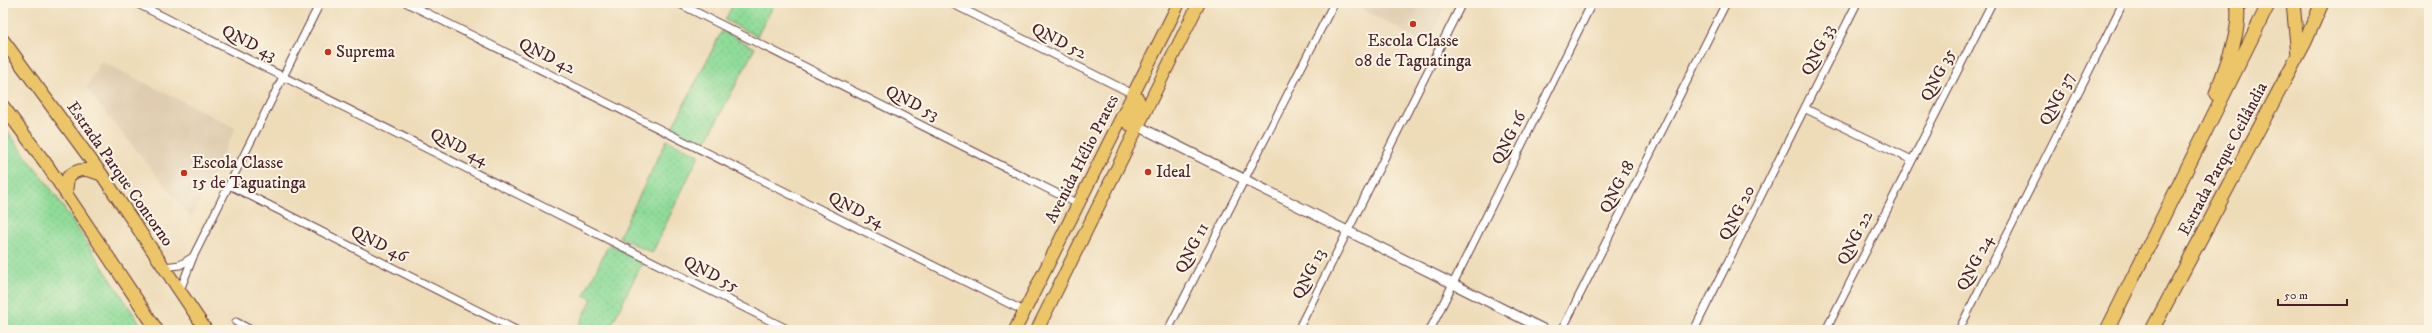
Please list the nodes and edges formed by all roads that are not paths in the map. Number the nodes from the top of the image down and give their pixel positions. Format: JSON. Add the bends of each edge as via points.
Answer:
{"nodes":[{"id":1,"x":136,"y":3,"type":"edge"},
{"id":2,"x":320,"y":3,"type":"edge"},
{"id":3,"x":407,"y":3,"type":"edge"},
{"id":4,"x":678,"y":3,"type":"edge"},
{"id":5,"x":951,"y":3,"type":"edge"},
{"id":6,"x":1179,"y":3,"type":"edge"},
{"id":7,"x":1199,"y":3,"type":"edge"},
{"id":8,"x":1334,"y":3,"type":"edge"},
{"id":9,"x":1462,"y":3,"type":"edge"},
{"id":10,"x":1726,"y":3,"type":"edge"},
{"id":11,"x":1858,"y":3,"type":"edge"},
{"id":12,"x":1992,"y":3,"type":"edge"},
{"id":13,"x":2123,"y":3,"type":"edge"},
{"id":14,"x":2237,"y":3,"type":"edge"},
{"id":15,"x":2269,"y":3,"type":"edge"},
{"id":16,"x":2293,"y":3,"type":"edge"},
{"id":17,"x":2322,"y":3,"type":"edge"},
{"id":18,"x":1592,"y":4,"type":"edge"},
{"id":19,"x":3,"y":40,"type":"edge"},
{"id":20,"x":2298,"y":55,"type":"junction"},
{"id":21,"x":284,"y":77,"type":"junction"},
{"id":22,"x":1134,"y":94,"type":"junction"},
{"id":23,"x":3,"y":106,"type":"edge"},
{"id":24,"x":1806,"y":109,"type":"junction"},
{"id":25,"x":1138,"y":126,"type":"junction"},
{"id":26,"x":2206,"y":129,"type":"junction"},
{"id":27,"x":674,"y":136,"type":"joint"},
{"id":28,"x":1912,"y":160,"type":"junction"},
{"id":29,"x":1118,"y":163,"type":"junction"},
{"id":30,"x":102,"y":175,"type":"junction"},
{"id":31,"x":1243,"y":179,"type":"junction"},
{"id":32,"x":229,"y":185,"type":"junction"},
{"id":33,"x":66,"y":193,"type":"junction"},
{"id":34,"x":1078,"y":204,"type":"junction"},
{"id":35,"x":2019,"y":209,"type":"joint"},
{"id":36,"x":1347,"y":231,"type":"junction"},
{"id":37,"x":620,"y":245,"type":"joint"},
{"id":38,"x":193,"y":257,"type":"junction"},
{"id":39,"x":164,"y":267,"type":"junction"},
{"id":40,"x":1453,"y":284,"type":"junction"},
{"id":41,"x":180,"y":290,"type":"junction"},
{"id":42,"x":1024,"y":311,"type":"junction"},
{"id":43,"x":236,"y":322,"type":"dead end"},
{"id":44,"x":157,"y":330,"type":"edge"},
{"id":45,"x":206,"y":330,"type":"edge"},
{"id":46,"x":251,"y":330,"type":"edge"},
{"id":47,"x":516,"y":330,"type":"edge"},
{"id":48,"x":789,"y":330,"type":"edge"},
{"id":49,"x":1015,"y":330,"type":"edge"},
{"id":50,"x":1037,"y":330,"type":"edge"},
{"id":51,"x":1168,"y":330,"type":"edge"},
{"id":52,"x":1298,"y":330,"type":"edge"},
{"id":53,"x":1430,"y":330,"type":"edge"},
{"id":54,"x":1545,"y":330,"type":"edge"},
{"id":55,"x":1562,"y":330,"type":"edge"},
{"id":56,"x":1694,"y":330,"type":"edge"},
{"id":57,"x":1826,"y":330,"type":"edge"},
{"id":58,"x":1959,"y":330,"type":"edge"},
{"id":59,"x":2107,"y":330,"type":"edge"},
{"id":60,"x":2152,"y":330,"type":"edge"}],
"edges":[{"from":1,"to":21,"type":"street","name":"QND 43"},
{"from":2,"to":21,"type":"street"},
{"from":3,"to":27,"type":"street","name":"QND 42"},
{"from":4,"to":34,"type":"street","name":"QND 53"},
{"from":5,"to":22,"type":"street","name":"QND 52"},
{"from":6,"to":22,"type":"main road","name":"Avenida Hélio Prates"},
{"from":7,"to":25,"type":"main road","name":"Avenida Hélio Prates"},
{"from":8,"to":31,"type":"street","name":"QNG 11"},
{"from":9,"to":36,"type":"street","name":"QNG 13"},
{"from":10,"to":55,"type":"street","name":"QNG 18"},
{"from":11,"to":24,"type":"street","name":"QNG 33"},
{"from":12,"to":28,"type":"street","name":"QNG 35"},
{"from":13,"to":35,"type":"street","name":"QNG 37"},
{"from":14,"to":26,"type":"highway","via":[[2237,22],[2233,39]]},
{"from":15,"to":26,"type":"highway","name":"Estrada Parque Ceilândia"},
{"from":16,"to":20,"type":"highway"},
{"from":17,"to":20,"type":"highway","name":"Estrada Parque Ceilândia"},
{"from":18,"to":40,"type":"street","name":"QNG 16"},
{"from":19,"to":30,"type":"main road","name":"Estrada Parque Contorno"},
{"from":20,"to":60,"type":"highway","name":"Estrada Parque Ceilândia"},
{"from":21,"to":32,"type":"street"},
{"from":21,"to":37,"type":"street","name":"QND 44"},
{"from":22,"to":29,"type":"main road","via":[[1139,106],[1115,156]]},
{"from":22,"to":34,"type":"main road","name":"Avenida Hélio Prates"},
{"from":23,"to":33,"type":"main road"},
{"from":24,"to":28,"type":"street"},
{"from":24,"to":56,"type":"street","name":"QNG 20"},
{"from":25,"to":29,"type":"main road","name":"Avenida Hélio Prates"},
{"from":25,"to":31,"type":"street"},
{"from":26,"to":59,"type":"highway","name":"Estrada Parque Ceilândia"},
{"from":27,"to":42,"type":"street","name":"QND 54"},
{"from":28,"to":57,"type":"street","name":"QNG 22"},
{"from":29,"to":50,"type":"main road","name":"Avenida Hélio Prates"},
{"from":30,"to":33,"type":"main road","via":[[85,169],[76,171],[68,177]]},
{"from":30,"to":39,"type":"main road","name":"Estrada Parque Contorno"},
{"from":31,"to":36,"type":"street"},
{"from":31,"to":51,"type":"street","name":"QNG 11"},
{"from":32,"to":38,"type":"street"},
{"from":32,"to":47,"type":"street","name":"QND 46"},
{"from":33,"to":44,"type":"main road"},
{"from":34,"to":42,"type":"main road","name":"Avenida Hélio Prates"},
{"from":35,"to":58,"type":"street","name":"QNG 24"},
{"from":36,"to":40,"type":"street"},
{"from":36,"to":52,"type":"street","name":"QNG 13"},
{"from":37,"to":48,"type":"street","name":"QND 55"},
{"from":38,"to":39,"type":"street","via":[[180,265]]},
{"from":38,"to":41,"type":"street"},
{"from":39,"to":41,"type":"main road","name":"Estrada Parque Contorno"},
{"from":40,"to":53,"type":"street","name":"QNG 16"},
{"from":40,"to":54,"type":"street"},
{"from":41,"to":45,"type":"main road","name":"Estrada Parque Contorno"},
{"from":42,"to":49,"type":"main road","name":"Avenida Hélio Prates"},
{"from":43,"to":46,"type":"street"}]}
